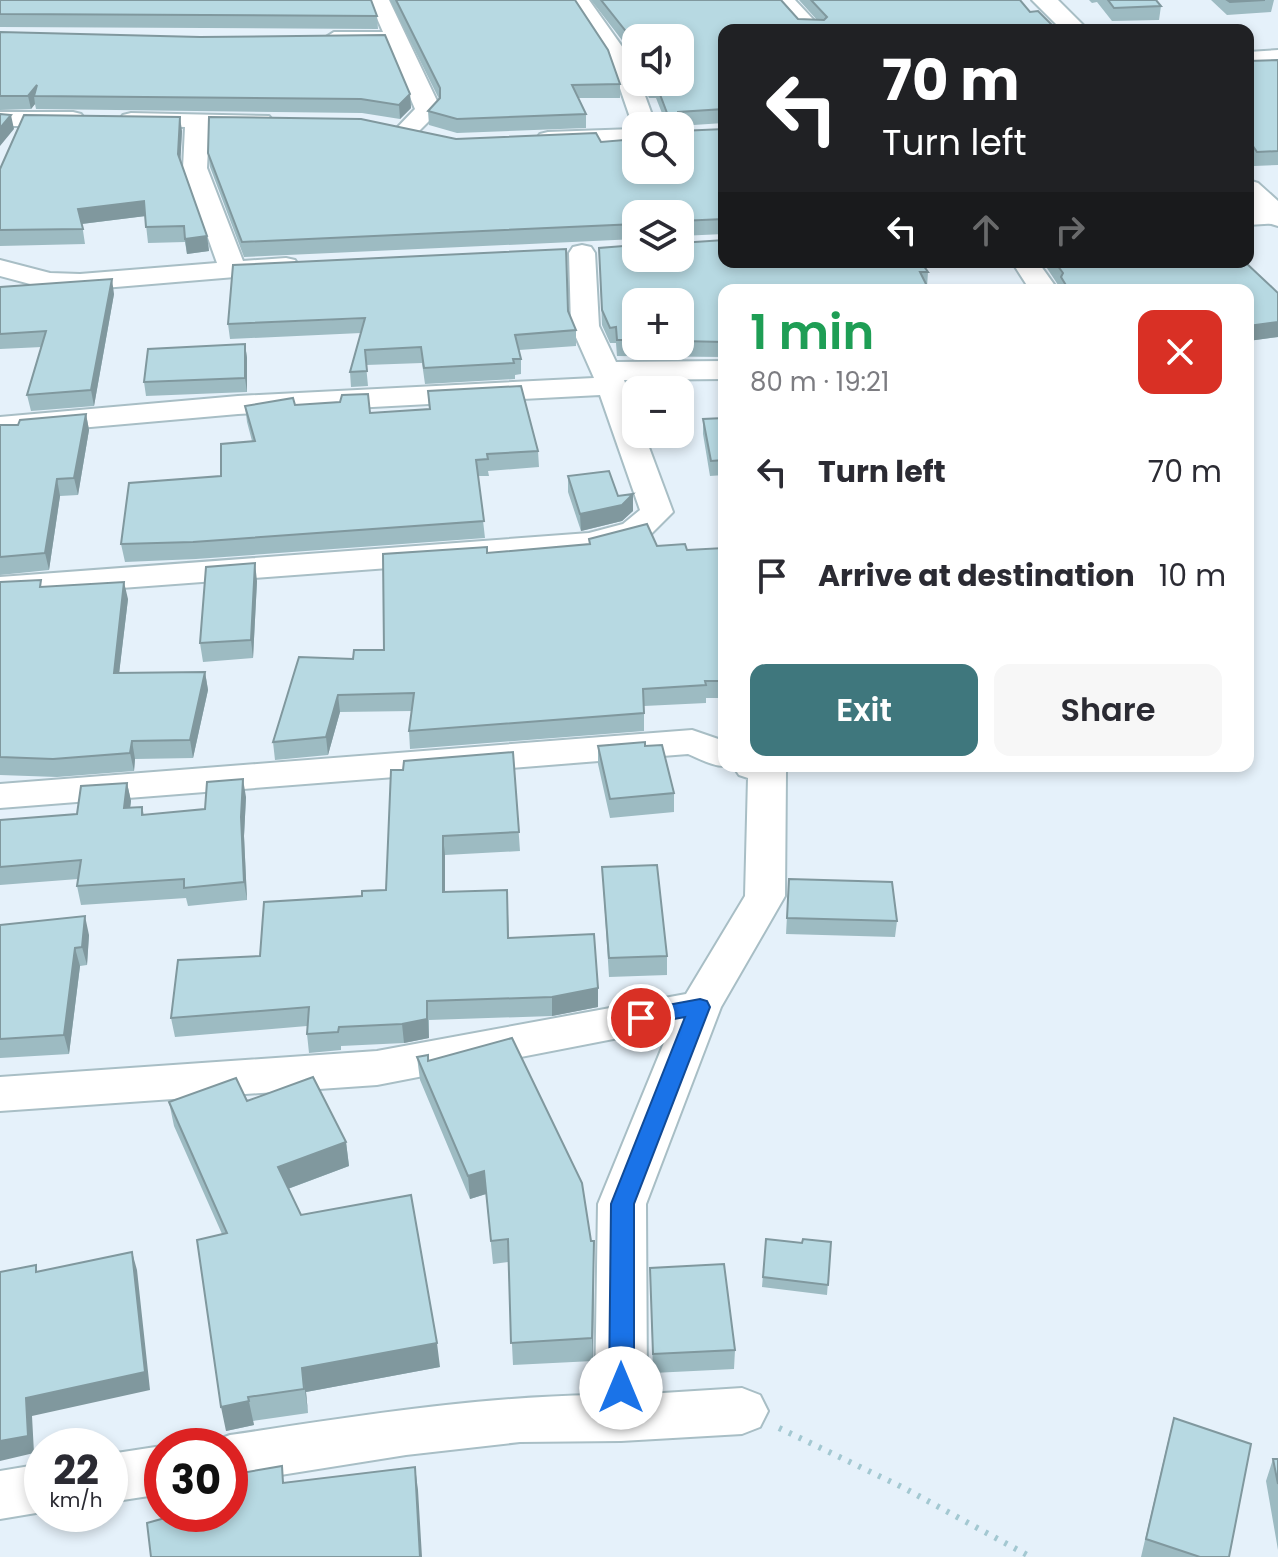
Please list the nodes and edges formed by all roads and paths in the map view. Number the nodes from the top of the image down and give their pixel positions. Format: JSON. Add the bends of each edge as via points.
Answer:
{"nodes":[{"id":1,"x":379,"y":0,"type":"edge"},
{"id":2,"x":579,"y":0,"type":"edge"},
{"id":3,"x":783,"y":0,"type":"edge"},
{"id":4,"x":1044,"y":0,"type":"edge"},
{"id":5,"x":806,"y":24,"type":"edge"},
{"id":6,"x":1070,"y":24,"type":"edge"},
{"id":7,"x":395,"y":38,"type":"junction"},
{"id":8,"x":306,"y":39,"type":"edge"},
{"id":9,"x":1278,"y":57,"type":"edge"},
{"id":10,"x":1254,"y":59,"type":"edge"},
{"id":11,"x":639,"y":112,"type":"edge"},
{"id":12,"x":0,"y":119,"type":"edge"},
{"id":13,"x":197,"y":120,"type":"junction"},
{"id":14,"x":287,"y":122,"type":"edge"},
{"id":15,"x":407,"y":131,"type":"edge"},
{"id":16,"x":622,"y":137,"type":"edge"},
{"id":17,"x":532,"y":140,"type":"edge"},
{"id":18,"x":1254,"y":198,"type":"edge"},
{"id":19,"x":1267,"y":217,"type":"edge"},
{"id":20,"x":550,"y":254,"type":"edge"},
{"id":21,"x":312,"y":265,"type":"edge"},
{"id":22,"x":0,"y":268,"type":"edge"},
{"id":23,"x":232,"y":269,"type":"junction"},
{"id":24,"x":718,"y":370,"type":"edge"},
{"id":25,"x":609,"y":379,"type":"junction"},
{"id":26,"x":0,"y":426,"type":"edge"},
{"id":27,"x":0,"y":587,"type":"edge"},
{"id":28,"x":718,"y":753,"type":"edge"},
{"id":29,"x":767,"y":772,"type":"edge"},
{"id":30,"x":0,"y":796,"type":"edge"},
{"id":31,"x":700,"y":1007,"type":"junction"},
{"id":32,"x":0,"y":1094,"type":"edge"},
{"id":33,"x":742,"y":1411,"type":"joint"},
{"id":34,"x":621,"y":1418,"type":"junction"},
{"id":35,"x":248,"y":1456,"type":"edge"},
{"id":36,"x":24,"y":1491,"type":"edge"},
{"id":37,"x":0,"y":1495,"type":"edge"},
{"id":38,"x":1031,"y":1557,"type":"edge"}],
"edges":[{"from":1,"to":7,"type":"street"},
{"from":2,"to":11,"type":"street","via":[[622,62]]},
{"from":3,"to":5,"type":"street"},
{"from":4,"to":6,"type":"street"},
{"from":7,"to":8,"type":"street"},
{"from":7,"to":15,"type":"street","via":[[427,110]]},
{"from":9,"to":10,"type":"street"},
{"from":12,"to":13,"type":"street"},
{"from":13,"to":14,"type":"street"},
{"from":13,"to":23,"type":"street","via":[[195,168]]},
{"from":16,"to":17,"type":"street"},
{"from":18,"to":19,"type":"street"},
{"from":20,"to":25,"type":"street","via":[[596,252],[585,326]]},
{"from":21,"to":23,"type":"street"},
{"from":22,"to":23,"type":"street","via":[[49,281],[80,282]]},
{"from":24,"to":25,"type":"street"},
{"from":25,"to":26,"type":"street"},
{"from":25,"to":27,"type":"street","via":[[657,512],[635,531],[590,543]]},
{"from":28,"to":30,"type":"street","via":[[692,742]]},
{"from":29,"to":31,"type":"street","via":[[765,896]]},
{"from":31,"to":32,"type":"street","via":[[377,1068]]},
{"from":31,"to":34,"type":"street","via":[[622,1204]]},
{"from":33,"to":34,"type":"street"},
{"from":33,"to":38,"type":"path","via":[[904,1488]]},
{"from":34,"to":35,"type":"street","via":[[520,1419]]},
{"from":36,"to":37,"type":"street"}]}
